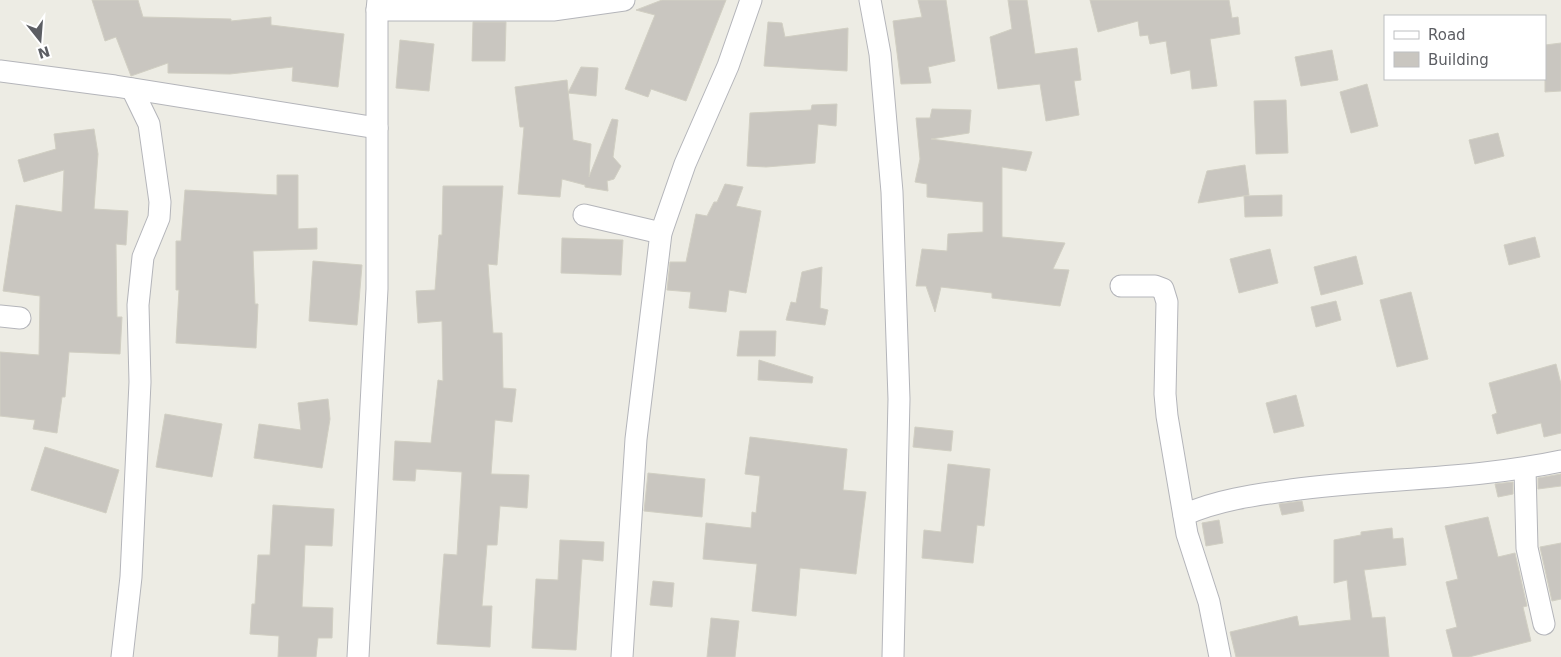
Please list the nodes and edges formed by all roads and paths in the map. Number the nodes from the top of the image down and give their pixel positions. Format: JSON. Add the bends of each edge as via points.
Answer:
{"nodes":[{"id":1,"x":624,"y":0,"type":"edge"},
{"id":2,"x":751,"y":0,"type":"edge"},
{"id":3,"x":870,"y":0,"type":"edge"},
{"id":4,"x":378,"y":5,"type":"edge"},
{"id":5,"x":0,"y":71,"type":"edge"},
{"id":6,"x":132,"y":89,"type":"junction"},
{"id":7,"x":172,"y":95,"type":"junction"},
{"id":8,"x":149,"y":124,"type":"junction"},
{"id":9,"x":377,"y":128,"type":"junction"},
{"id":10,"x":584,"y":215,"type":"dead end"},
{"id":11,"x":662,"y":233,"type":"junction"},
{"id":12,"x":1121,"y":286,"type":"dead end"},
{"id":13,"x":1561,"y":461,"type":"edge"},
{"id":14,"x":1525,"y":469,"type":"junction"},
{"id":15,"x":1184,"y":515,"type":"junction"},
{"id":16,"x":1544,"y":624,"type":"dead end"},
{"id":17,"x":122,"y":657,"type":"edge"},
{"id":18,"x":358,"y":657,"type":"edge"},
{"id":19,"x":622,"y":657,"type":"edge"},
{"id":20,"x":893,"y":657,"type":"edge"},
{"id":21,"x":1220,"y":657,"type":"edge"}],
"edges":[{"from":1,"to":4,"type":"street","via":[[553,10]]},
{"from":2,"to":11,"type":"street","via":[[728,66],[685,164]]},
{"from":3,"to":20,"type":"street","via":[[880,54],[892,192],[899,399]]},
{"from":4,"to":9,"type":"street"},
{"from":5,"to":6,"type":"street"},
{"from":6,"to":7,"type":"street"},
{"from":6,"to":8,"type":"street"},
{"from":7,"to":8,"type":"street"},
{"from":7,"to":9,"type":"street"},
{"from":8,"to":17,"type":"street","via":[[160,202],[159,218],[143,257],[138,305],[140,382],[131,577]]},
{"from":9,"to":18,"type":"street","via":[[377,289]]},
{"from":10,"to":11,"type":"street"},
{"from":11,"to":19,"type":"street","via":[[636,438]]},
{"from":12,"to":15,"type":"street","via":[[1155,286],[1163,290],[1167,302],[1165,394]]},
{"from":13,"to":14,"type":"street"},
{"from":14,"to":15,"type":"street","via":[[1323,486],[1256,495],[1203,507]]},
{"from":14,"to":16,"type":"street","via":[[1527,548]]},
{"from":15,"to":21,"type":"street","via":[[1209,602]]}]}
